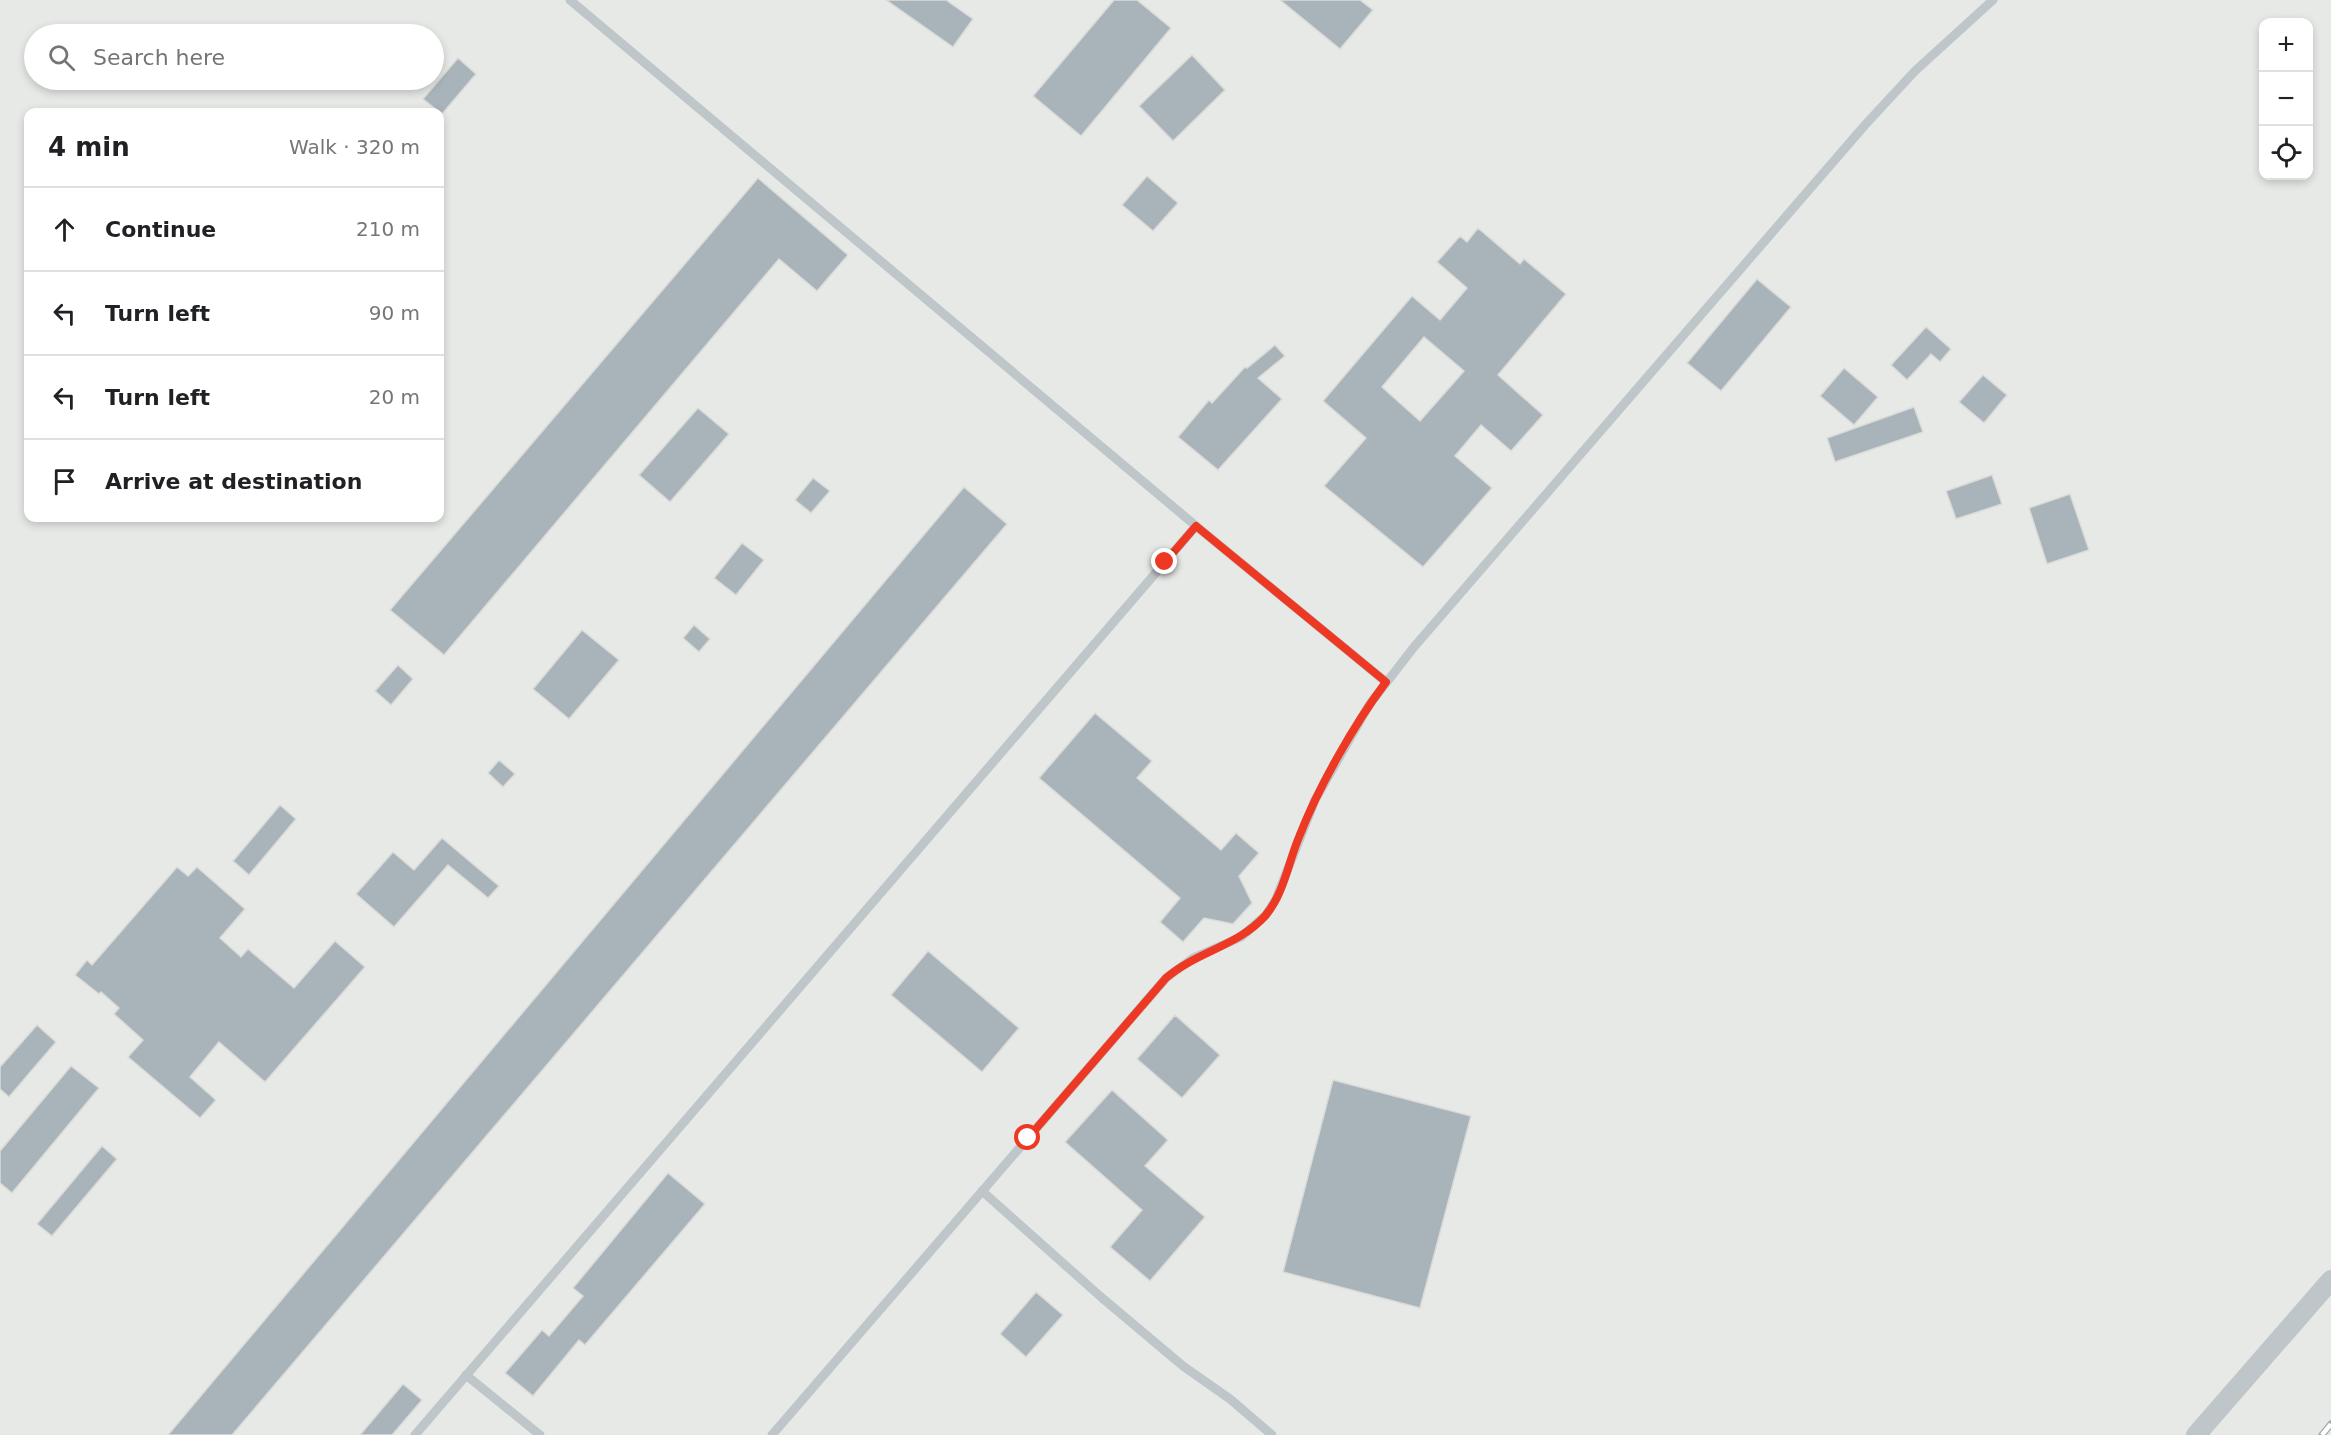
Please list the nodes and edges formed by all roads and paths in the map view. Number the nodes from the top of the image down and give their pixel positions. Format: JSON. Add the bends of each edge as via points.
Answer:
{"nodes":[{"id":1,"x":570,"y":0,"type":"edge"},
{"id":2,"x":1994,"y":0,"type":"edge"},
{"id":3,"x":1196,"y":526,"type":"junction"},
{"id":4,"x":1386,"y":682,"type":"junction"},
{"id":5,"x":982,"y":1191,"type":"junction"},
{"id":6,"x":2331,"y":1280,"type":"edge"},
{"id":7,"x":466,"y":1375,"type":"junction"},
{"id":8,"x":415,"y":1435,"type":"edge"},
{"id":9,"x":540,"y":1435,"type":"edge"},
{"id":10,"x":772,"y":1435,"type":"edge"},
{"id":11,"x":1272,"y":1435,"type":"edge"},
{"id":12,"x":2196,"y":1435,"type":"edge"}],
"edges":[{"from":1,"to":3,"type":"lane"},
{"from":2,"to":4,"type":"lane","via":[[1915,70],[1865,125]]},
{"from":3,"to":4,"type":"lane"},
{"from":3,"to":7,"type":"lane"},
{"from":4,"to":5,"type":"lane","via":[[1315,800],[1266,915],[1241,937],[1193,958],[1166,978]]},
{"from":5,"to":10,"type":"lane"},
{"from":5,"to":11,"type":"lane","via":[[1183,1366]]},
{"from":6,"to":12,"type":"street"},
{"from":7,"to":8,"type":"lane"},
{"from":7,"to":9,"type":"lane"}]}
